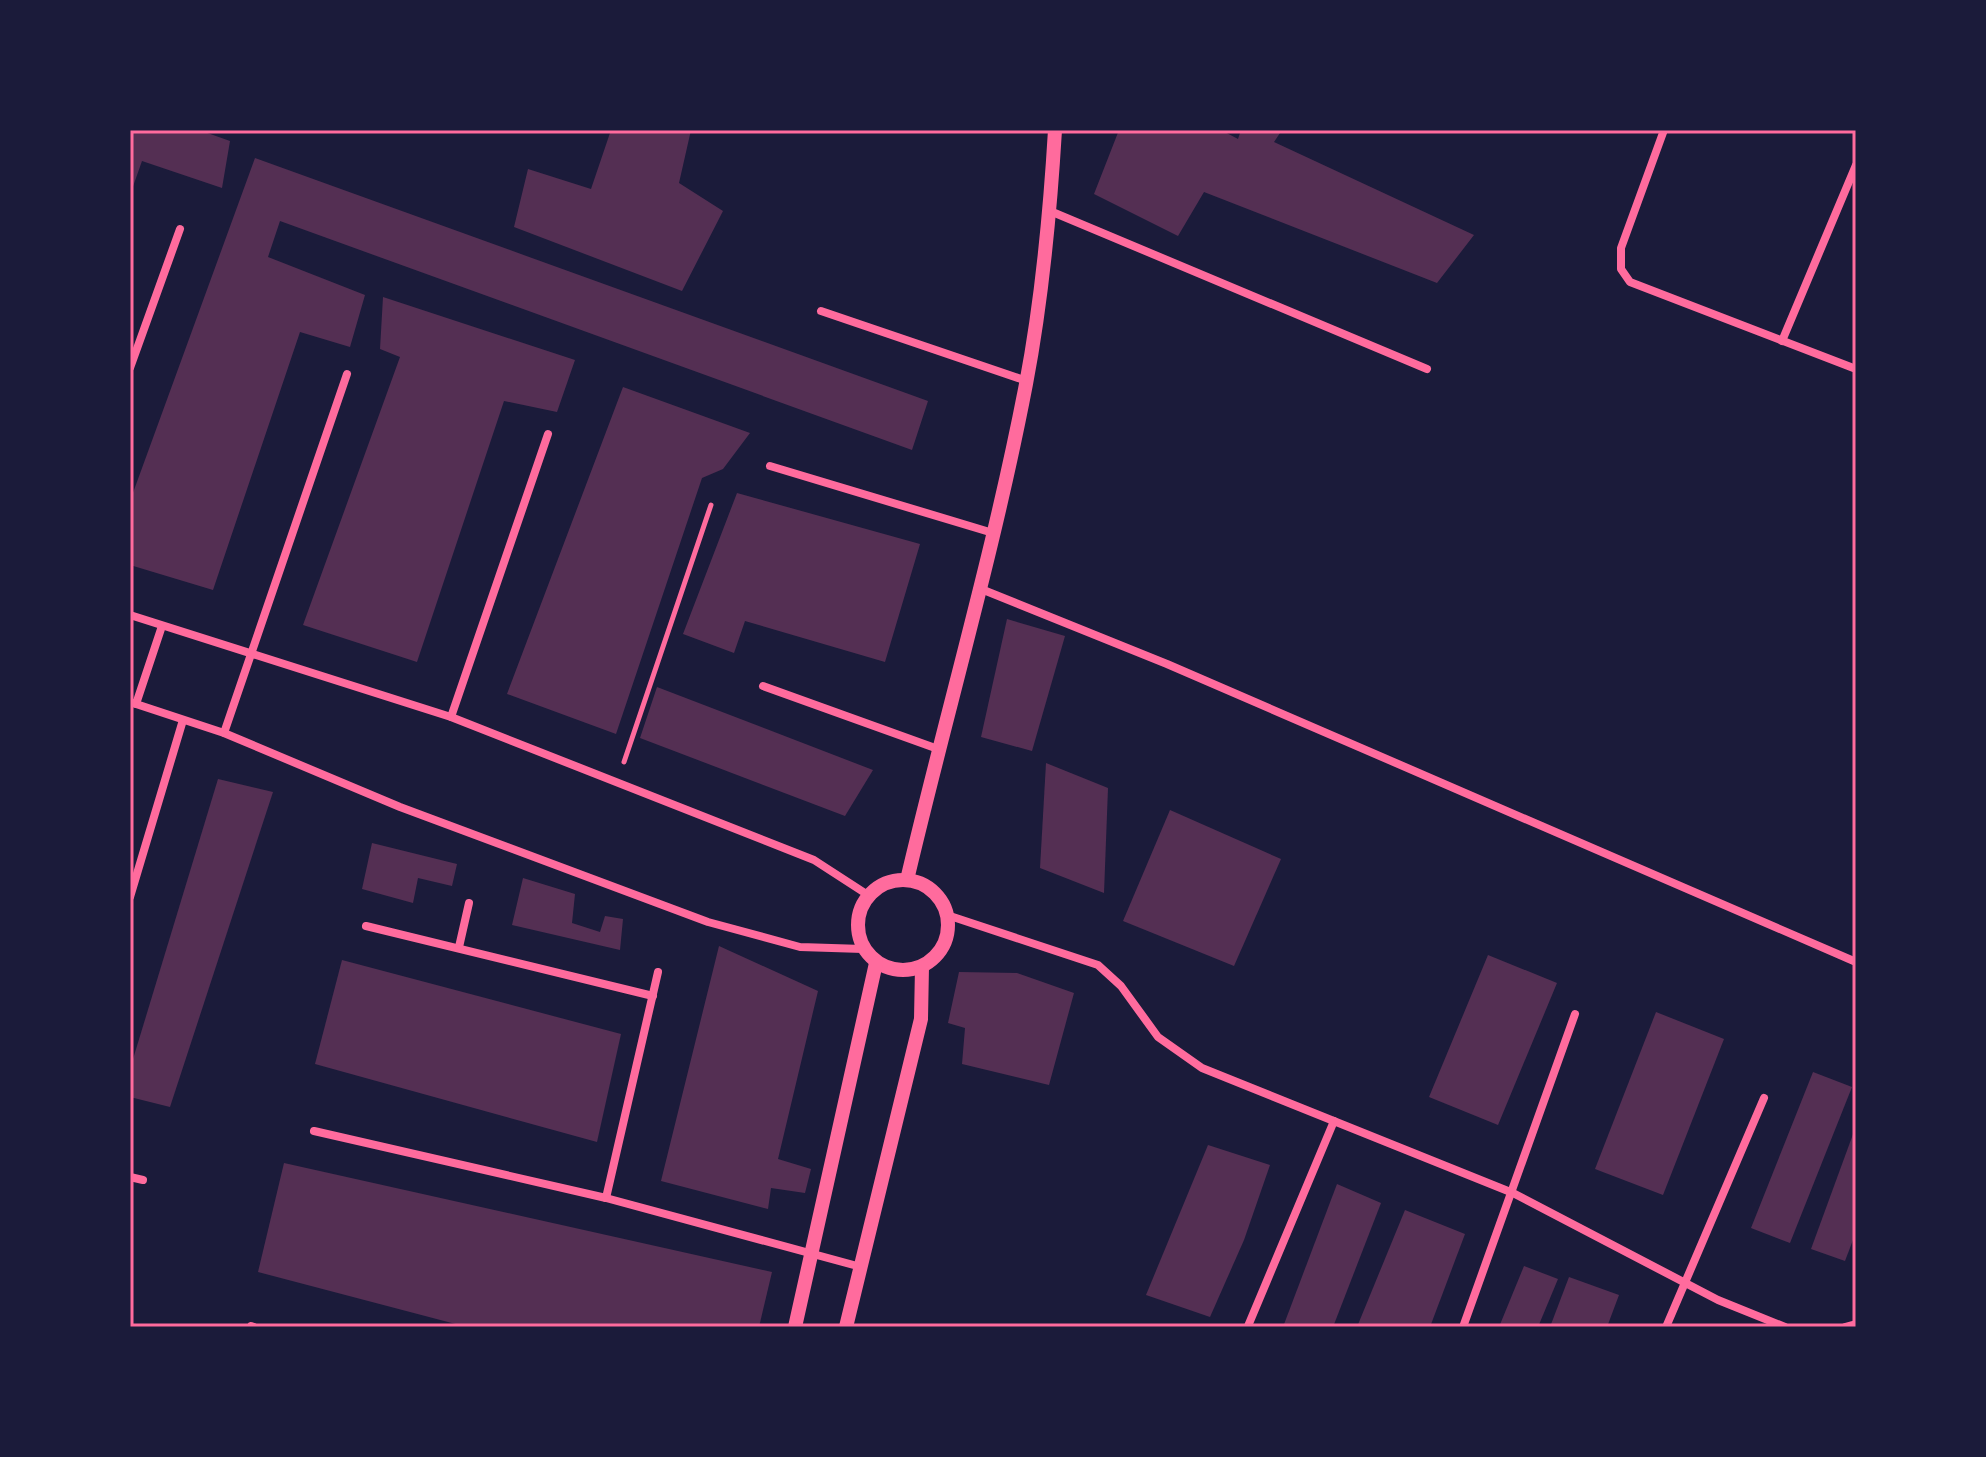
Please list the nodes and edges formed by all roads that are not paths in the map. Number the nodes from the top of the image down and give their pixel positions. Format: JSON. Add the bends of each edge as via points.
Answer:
{"nodes":[{"id":1,"x":1055,"y":130,"type":"edge"},
{"id":2,"x":1664,"y":130,"type":"edge"},
{"id":3,"x":1856,"y":165,"type":"edge"},
{"id":4,"x":1050,"y":211,"type":"junction"},
{"id":5,"x":180,"y":229,"type":"dead end"},
{"id":6,"x":821,"y":311,"type":"dead end"},
{"id":7,"x":1782,"y":341,"type":"junction"},
{"id":8,"x":130,"y":368,"type":"edge"},
{"id":9,"x":1427,"y":369,"type":"dead end"},
{"id":10,"x":1856,"y":369,"type":"edge"},
{"id":11,"x":347,"y":374,"type":"dead end"},
{"id":12,"x":1027,"y":381,"type":"junction"},
{"id":13,"x":548,"y":434,"type":"dead end"},
{"id":14,"x":770,"y":466,"type":"dead end"},
{"id":15,"x":993,"y":533,"type":"junction"},
{"id":16,"x":981,"y":589,"type":"junction"},
{"id":17,"x":130,"y":615,"type":"edge"},
{"id":18,"x":162,"y":626,"type":"junction"},
{"id":19,"x":251,"y":651,"type":"junction"},
{"id":20,"x":763,"y":686,"type":"dead end"},
{"id":21,"x":133,"y":703,"type":"edge"},
{"id":22,"x":451,"y":717,"type":"junction"},
{"id":23,"x":183,"y":720,"type":"junction"},
{"id":24,"x":224,"y":733,"type":"junction"},
{"id":25,"x":938,"y":749,"type":"junction"},
{"id":26,"x":907,"y":880,"type":"junction"},
{"id":27,"x":868,"y":895,"type":"junction"},
{"id":28,"x":130,"y":897,"type":"edge"},
{"id":29,"x":469,"y":903,"type":"dead end"},
{"id":30,"x":947,"y":915,"type":"junction"},
{"id":31,"x":366,"y":926,"type":"dead end"},
{"id":32,"x":459,"y":947,"type":"junction"},
{"id":33,"x":863,"y":949,"type":"junction"},
{"id":34,"x":1856,"y":962,"type":"edge"},
{"id":35,"x":876,"y":963,"type":"junction"},
{"id":36,"x":922,"y":967,"type":"junction"},
{"id":37,"x":658,"y":972,"type":"dead end"},
{"id":38,"x":653,"y":996,"type":"junction"},
{"id":39,"x":1575,"y":1014,"type":"dead end"},
{"id":40,"x":1764,"y":1098,"type":"dead end"},
{"id":41,"x":1334,"y":1121,"type":"junction"},
{"id":42,"x":314,"y":1131,"type":"dead end"},
{"id":43,"x":130,"y":1177,"type":"edge"},
{"id":44,"x":143,"y":1180,"type":"dead end"},
{"id":45,"x":1513,"y":1193,"type":"junction"},
{"id":46,"x":606,"y":1198,"type":"junction"},
{"id":47,"x":813,"y":1257,"type":"junction"},
{"id":48,"x":862,"y":1267,"type":"junction"},
{"id":49,"x":1684,"y":1282,"type":"junction"},
{"id":50,"x":1856,"y":1324,"type":"edge"},
{"id":51,"x":1248,"y":1326,"type":"edge"},
{"id":52,"x":795,"y":1327,"type":"edge"},
{"id":53,"x":846,"y":1327,"type":"edge"},
{"id":54,"x":1463,"y":1327,"type":"edge"},
{"id":55,"x":1666,"y":1327,"type":"edge"},
{"id":56,"x":1785,"y":1327,"type":"edge"},
{"id":57,"x":1845,"y":1327,"type":"edge"}],
"edges":[{"from":1,"to":4,"type":"street"},
{"from":2,"to":7,"type":"street","via":[[1621,248],[1621,269],[1630,282]]},
{"from":3,"to":7,"type":"street"},
{"from":4,"to":9,"type":"street"},
{"from":4,"to":12,"type":"street"},
{"from":5,"to":8,"type":"street"},
{"from":6,"to":12,"type":"street"},
{"from":7,"to":10,"type":"street"},
{"from":11,"to":19,"type":"street"},
{"from":12,"to":15,"type":"street"},
{"from":13,"to":22,"type":"street"},
{"from":14,"to":15,"type":"street"},
{"from":15,"to":16,"type":"street"},
{"from":16,"to":25,"type":"street"},
{"from":16,"to":34,"type":"street"},
{"from":17,"to":18,"type":"street"},
{"from":18,"to":19,"type":"street"},
{"from":18,"to":21,"type":"street"},
{"from":19,"to":22,"type":"street"},
{"from":19,"to":24,"type":"street"},
{"from":20,"to":25,"type":"street"},
{"from":21,"to":23,"type":"street"},
{"from":22,"to":27,"type":"street","via":[[814,860]]},
{"from":23,"to":24,"type":"street"},
{"from":23,"to":28,"type":"street"},
{"from":24,"to":33,"type":"street","via":[[400,807],[708,922],[800,947]]},
{"from":25,"to":26,"type":"street"},
{"from":26,"to":27,"type":"street","via":[[893,881]]},
{"from":26,"to":30,"type":"street","via":[[940,898]]},
{"from":27,"to":33,"type":"street","via":[[857,931]]},
{"from":29,"to":32,"type":"street"},
{"from":30,"to":36,"type":"street","via":[[947,936],[938,955]]},
{"from":30,"to":41,"type":"street","via":[[1098,965],[1121,986],[1158,1037],[1202,1068]]},
{"from":31,"to":32,"type":"street"},
{"from":32,"to":38,"type":"street"},
{"from":33,"to":35,"type":"street"},
{"from":35,"to":36,"type":"street","via":[[898,971]]},
{"from":35,"to":47,"type":"street"},
{"from":36,"to":48,"type":"street","via":[[921,1019]]},
{"from":37,"to":38,"type":"street"},
{"from":38,"to":46,"type":"street"},
{"from":39,"to":45,"type":"street"},
{"from":40,"to":49,"type":"street"},
{"from":41,"to":45,"type":"street"},
{"from":41,"to":51,"type":"street"},
{"from":42,"to":46,"type":"street"},
{"from":43,"to":44,"type":"street"},
{"from":45,"to":49,"type":"street"},
{"from":45,"to":54,"type":"street"},
{"from":46,"to":47,"type":"street"},
{"from":47,"to":48,"type":"street"},
{"from":47,"to":52,"type":"street"},
{"from":48,"to":53,"type":"street"},
{"from":49,"to":55,"type":"street"},
{"from":49,"to":56,"type":"street"},
{"from":50,"to":57,"type":"street"}]}
